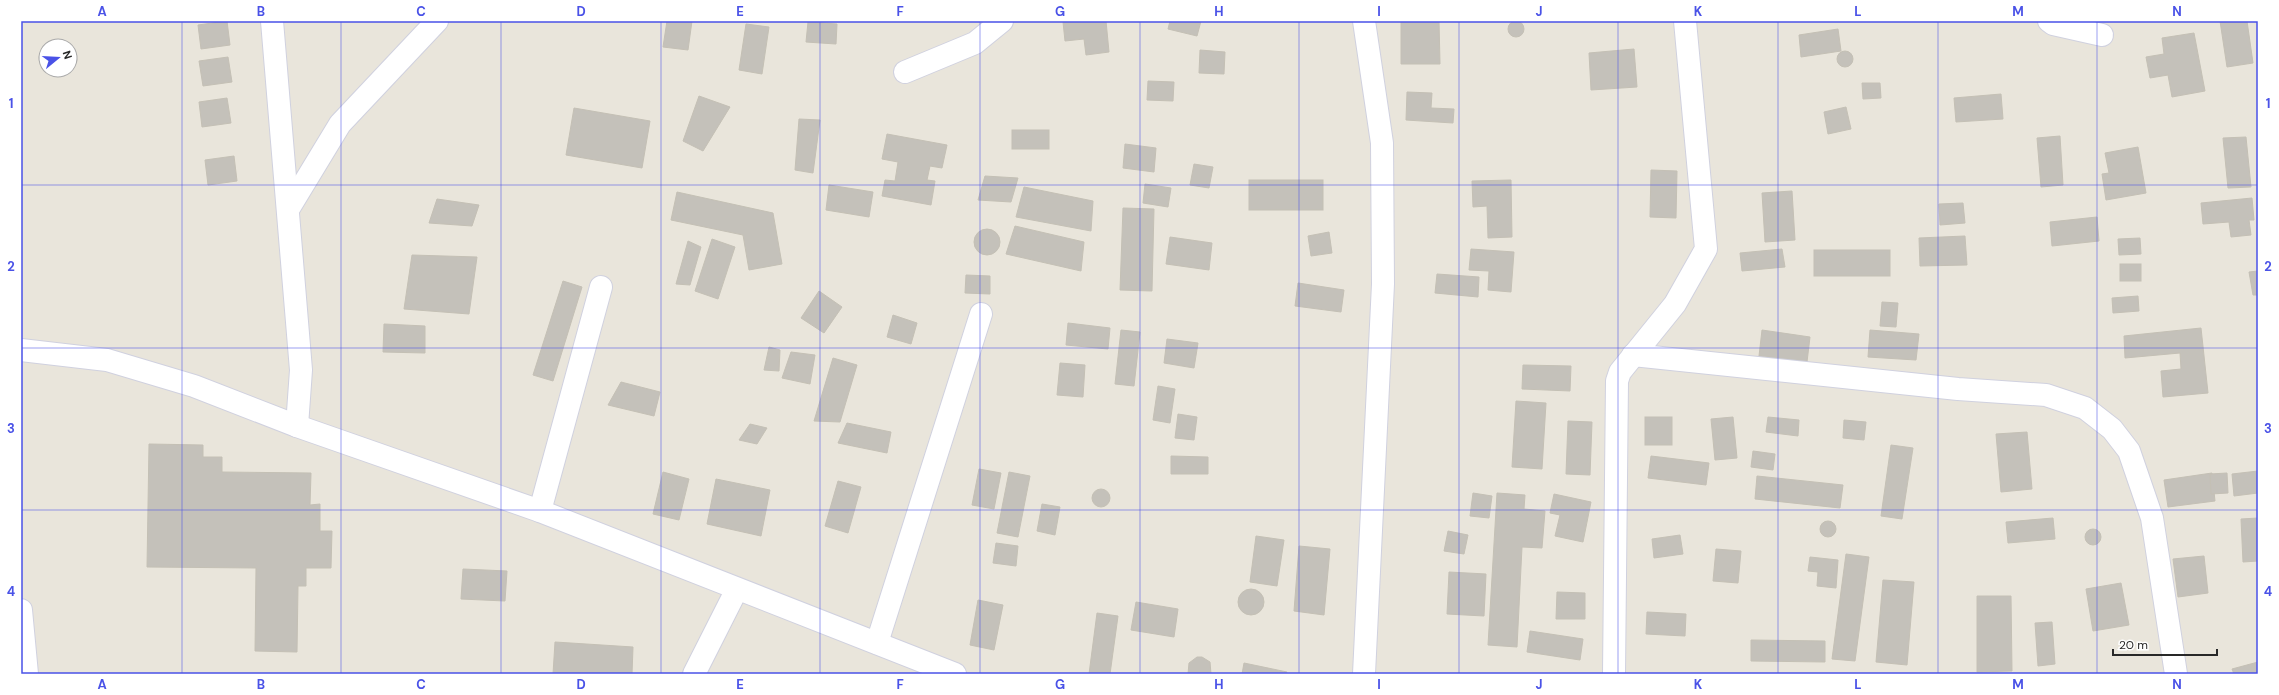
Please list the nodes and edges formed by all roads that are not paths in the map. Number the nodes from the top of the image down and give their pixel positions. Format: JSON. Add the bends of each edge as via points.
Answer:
{"nodes":[{"id":1,"x":272,"y":21,"type":"edge"},
{"id":2,"x":437,"y":21,"type":"edge"},
{"id":3,"x":1002,"y":21,"type":"edge"},
{"id":4,"x":1364,"y":21,"type":"edge"},
{"id":5,"x":1685,"y":21,"type":"edge"},
{"id":6,"x":2049,"y":21,"type":"edge"},
{"id":7,"x":2102,"y":35,"type":"dead end"},
{"id":8,"x":905,"y":72,"type":"dead end"},
{"id":9,"x":289,"y":208,"type":"junction"},
{"id":10,"x":601,"y":287,"type":"dead end"},
{"id":11,"x":981,"y":314,"type":"dead end"},
{"id":12,"x":21,"y":350,"type":"edge"},
{"id":13,"x":1633,"y":355,"type":"junction"},
{"id":14,"x":297,"y":426,"type":"junction"},
{"id":15,"x":540,"y":511,"type":"junction"},
{"id":16,"x":737,"y":589,"type":"junction"},
{"id":17,"x":21,"y":610,"type":"edge"},
{"id":18,"x":877,"y":642,"type":"junction"},
{"id":19,"x":25,"y":669,"type":"edge"},
{"id":20,"x":694,"y":674,"type":"edge"},
{"id":21,"x":955,"y":674,"type":"edge"},
{"id":22,"x":1364,"y":674,"type":"edge"},
{"id":23,"x":1614,"y":674,"type":"edge"},
{"id":24,"x":2176,"y":674,"type":"edge"}],
"edges":[{"from":1,"to":9,"type":"street"},
{"from":2,"to":9,"type":"street","via":[[340,124]]},
{"from":3,"to":8,"type":"street","via":[[975,43]]},
{"from":4,"to":22,"type":"street","via":[[1382,143],[1383,284]]},
{"from":5,"to":13,"type":"street","via":[[1706,249],[1674,304]]},
{"from":6,"to":7,"type":"street"},
{"from":9,"to":14,"type":"street","via":[[301,370]]},
{"from":10,"to":15,"type":"street"},
{"from":11,"to":18,"type":"street"},
{"from":12,"to":14,"type":"street","via":[[107,360],[194,386]]},
{"from":13,"to":23,"type":"street","via":[[1620,372],[1617,381]]},
{"from":13,"to":24,"type":"street","via":[[1958,389],[2046,395],[2085,408],[2112,429],[2129,451],[2152,518]]},
{"from":14,"to":15,"type":"street"},
{"from":15,"to":16,"type":"street"},
{"from":16,"to":18,"type":"street"},
{"from":16,"to":20,"type":"street"},
{"from":17,"to":19,"type":"street"},
{"from":18,"to":21,"type":"street"}]}
